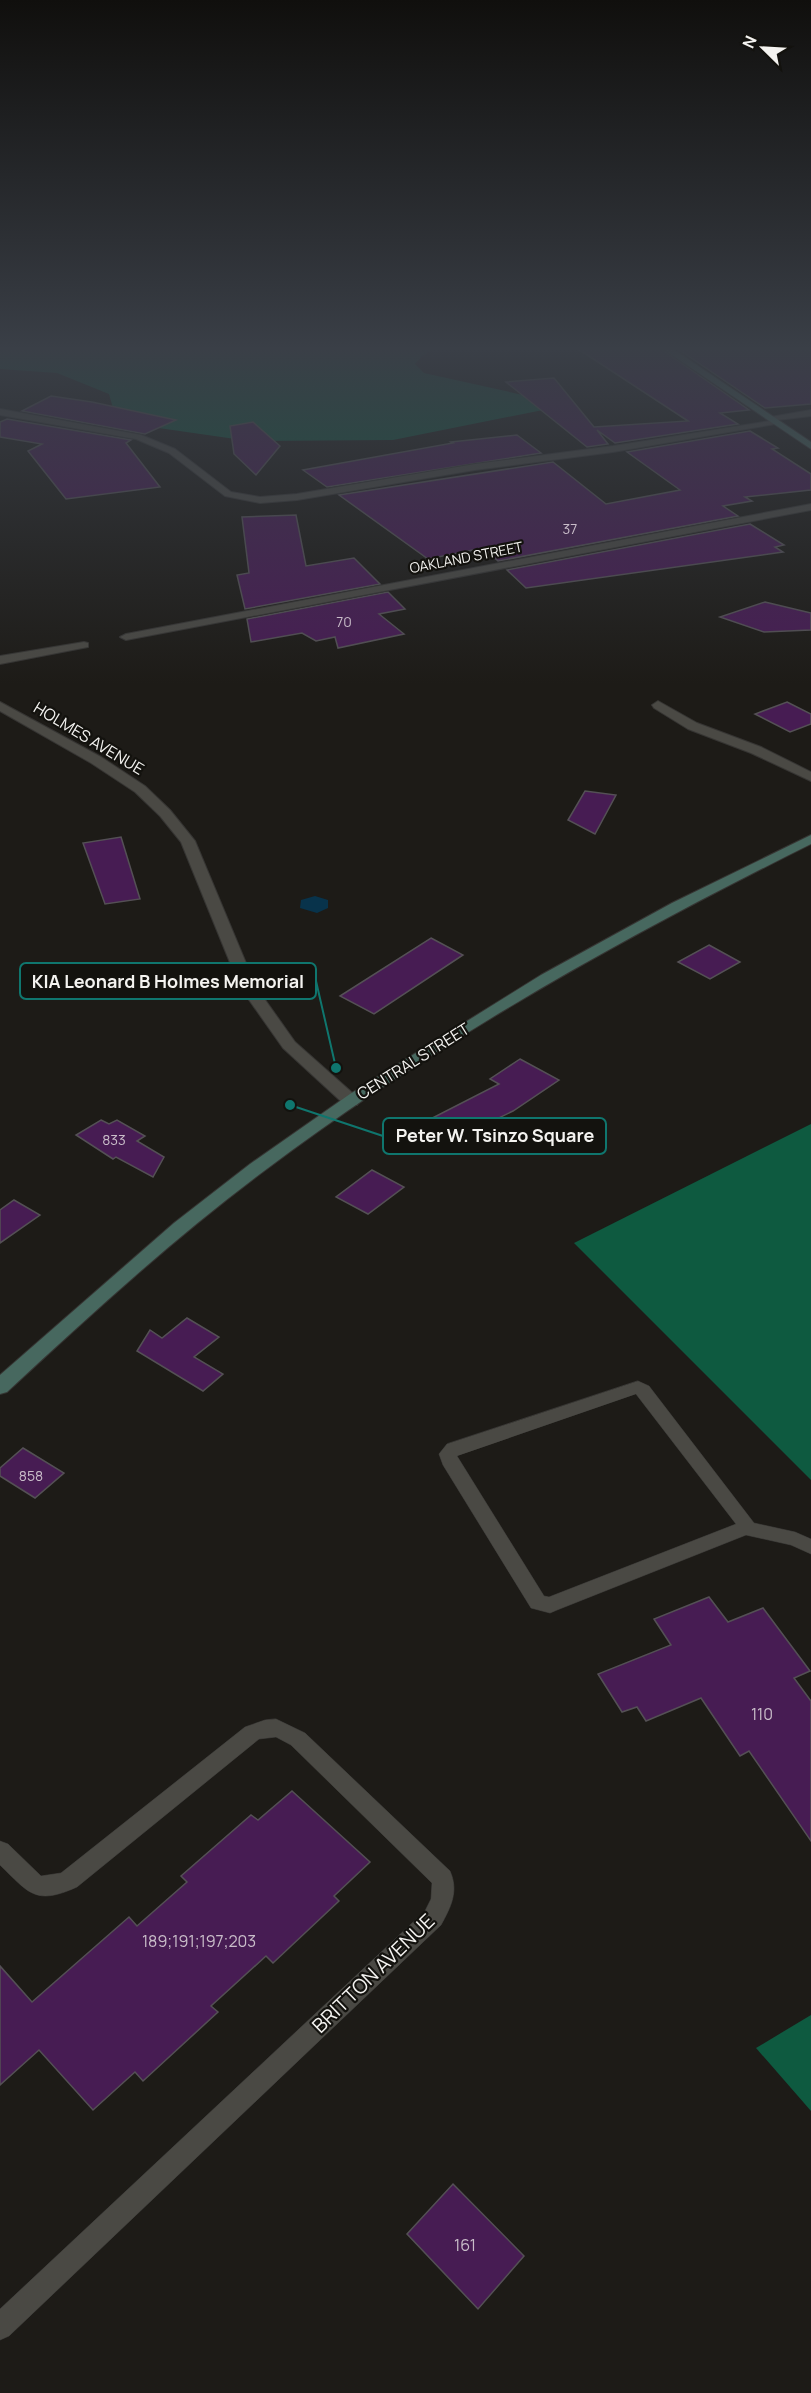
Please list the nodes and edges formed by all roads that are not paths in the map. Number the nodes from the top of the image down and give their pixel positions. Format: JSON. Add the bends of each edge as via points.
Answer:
{"nodes":[{"id":1,"x":185,"y":461,"type":"edge"},
{"id":2,"x":526,"y":461,"type":"edge"},
{"id":3,"x":811,"y":507,"type":"edge"},
{"id":4,"x":126,"y":637,"type":"dead end"},
{"id":5,"x":84,"y":645,"type":"dead end"},
{"id":6,"x":0,"y":660,"type":"edge"},
{"id":7,"x":658,"y":705,"type":"dead end"},
{"id":8,"x":4,"y":711,"type":"edge"},
{"id":9,"x":811,"y":777,"type":"edge"},
{"id":10,"x":811,"y":839,"type":"edge"},
{"id":11,"x":351,"y":1101,"type":"junction"},
{"id":12,"x":0,"y":1387,"type":"edge"},
{"id":13,"x":746,"y":1528,"type":"junction"},
{"id":14,"x":811,"y":1547,"type":"edge"},
{"id":15,"x":0,"y":1851,"type":"edge"},
{"id":16,"x":0,"y":2327,"type":"edge"}],
"edges":[{"from":1,"to":2,"type":"street","via":[[228,494],[260,500]]},
{"from":3,"to":4,"type":"street","name":"OAKLAND STREET"},
{"from":5,"to":6,"type":"street"},
{"from":7,"to":9,"type":"street","via":[[691,726],[756,750]]},
{"from":8,"to":11,"type":"street","name":"HOLMES AVENUE","via":[[96,760],[140,789],[165,813],[188,841],[248,987],[289,1045]]},
{"from":10,"to":11,"type":"main road","name":"CENTRAL STREET","via":[[560,971]]},
{"from":11,"to":12,"type":"main road","name":"CENTRAL STREET","via":[[292,1141],[170,1237]]},
{"from":13,"to":13,"type":"lane","via":[[638,1387],[453,1449],[448,1454],[460,1479],[542,1605]]},
{"from":13,"to":14,"type":"lane","via":[[795,1539]]},
{"from":15,"to":16,"type":"lane","name":"BRITTON AVENUE","via":[[37,1886],[58,1886],[252,1732],[276,1727],[298,1739],[442,1878],[445,1891],[433,1918]]}]}
